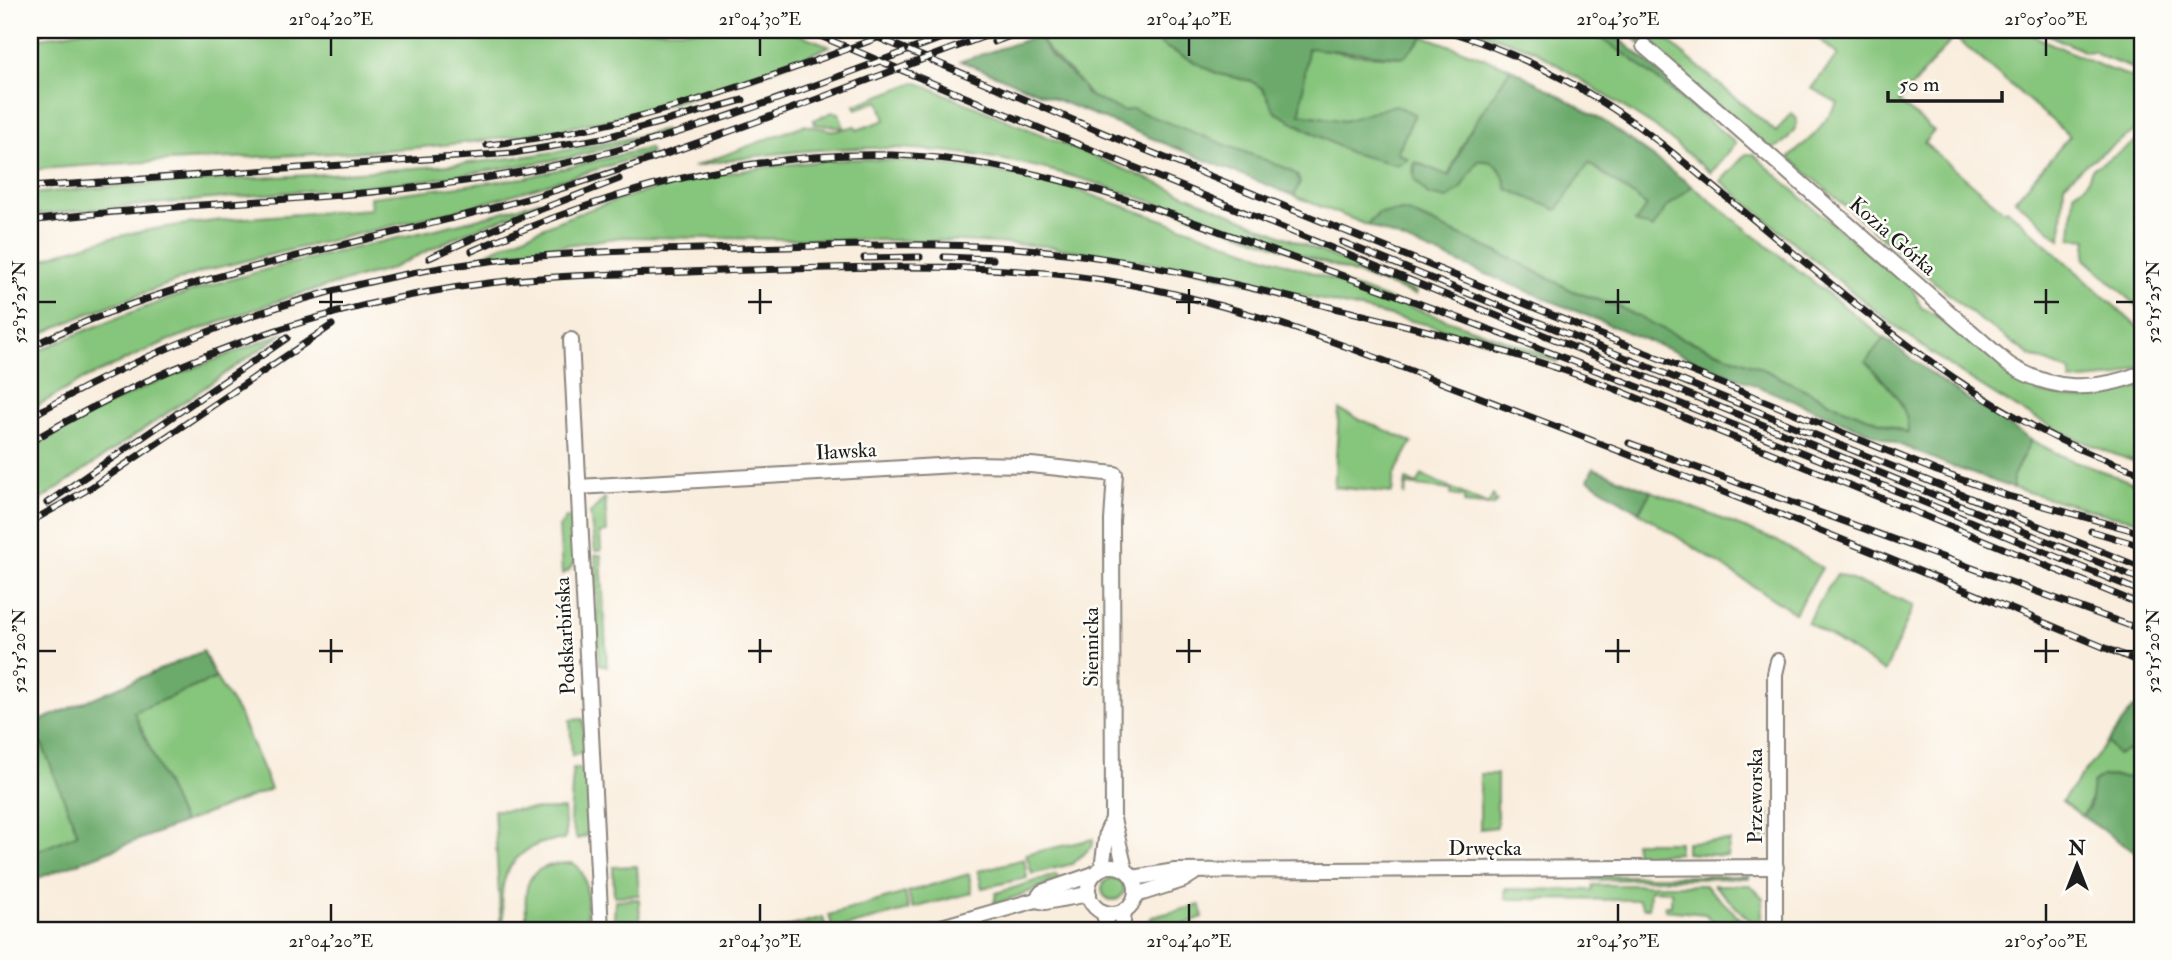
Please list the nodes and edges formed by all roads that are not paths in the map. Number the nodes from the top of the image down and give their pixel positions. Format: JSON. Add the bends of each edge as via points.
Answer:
{"nodes":[{"id":1,"x":1644,"y":46,"type":"dead end"},
{"id":2,"x":571,"y":340,"type":"dead end"},
{"id":3,"x":2142,"y":373,"type":"edge"},
{"id":4,"x":1115,"y":474,"type":"joint"},
{"id":5,"x":578,"y":487,"type":"junction"},
{"id":6,"x":1778,"y":661,"type":"dead end"},
{"id":7,"x":1113,"y":819,"type":"junction"},
{"id":8,"x":1776,"y":867,"type":"junction"},
{"id":9,"x":1098,"y":871,"type":"junction"},
{"id":10,"x":1194,"y":873,"type":"junction"},
{"id":11,"x":1129,"y":874,"type":"junction"},
{"id":12,"x":1089,"y":894,"type":"junction"},
{"id":13,"x":1136,"y":895,"type":"junction"},
{"id":14,"x":1036,"y":900,"type":"junction"},
{"id":15,"x":1124,"y":911,"type":"junction"},
{"id":16,"x":1103,"y":912,"type":"junction"},
{"id":17,"x":601,"y":930,"type":"edge"},
{"id":18,"x":931,"y":930,"type":"edge"},
{"id":19,"x":1109,"y":930,"type":"edge"},
{"id":20,"x":1122,"y":930,"type":"edge"},
{"id":21,"x":1775,"y":930,"type":"edge"}],
"edges":[{"from":1,"to":3,"type":"street","name":"Kozia Górka","via":[[2016,369],[2043,383],[2081,389]]},
{"from":2,"to":5,"type":"street","name":"Podskarbińska"},
{"from":4,"to":5,"type":"street","name":"Iławska","via":[[972,464]]},
{"from":4,"to":7,"type":"street","name":"Siennicka"},
{"from":5,"to":17,"type":"street","name":"Podskarbińska"},
{"from":6,"to":8,"type":"street","name":"Przeworska"},
{"from":7,"to":9,"type":"street","name":"Siennicka"},
{"from":7,"to":11,"type":"street","name":"Siennicka"},
{"from":8,"to":10,"type":"street","name":"Drwęcka"},
{"from":8,"to":21,"type":"street","name":"Przeworska"},
{"from":9,"to":11,"type":"street","via":[[1109,866]]},
{"from":9,"to":12,"type":"street"},
{"from":9,"to":14,"type":"street","via":[[1042,892]]},
{"from":10,"to":11,"type":"street","name":"Drwęcka"},
{"from":10,"to":13,"type":"street","name":"Drwęcka"},
{"from":11,"to":13,"type":"street"},
{"from":12,"to":14,"type":"street"},
{"from":12,"to":16,"type":"street"},
{"from":13,"to":15,"type":"street"},
{"from":14,"to":18,"type":"street"},
{"from":15,"to":16,"type":"street"},
{"from":15,"to":20,"type":"street"},
{"from":16,"to":19,"type":"street"}]}
